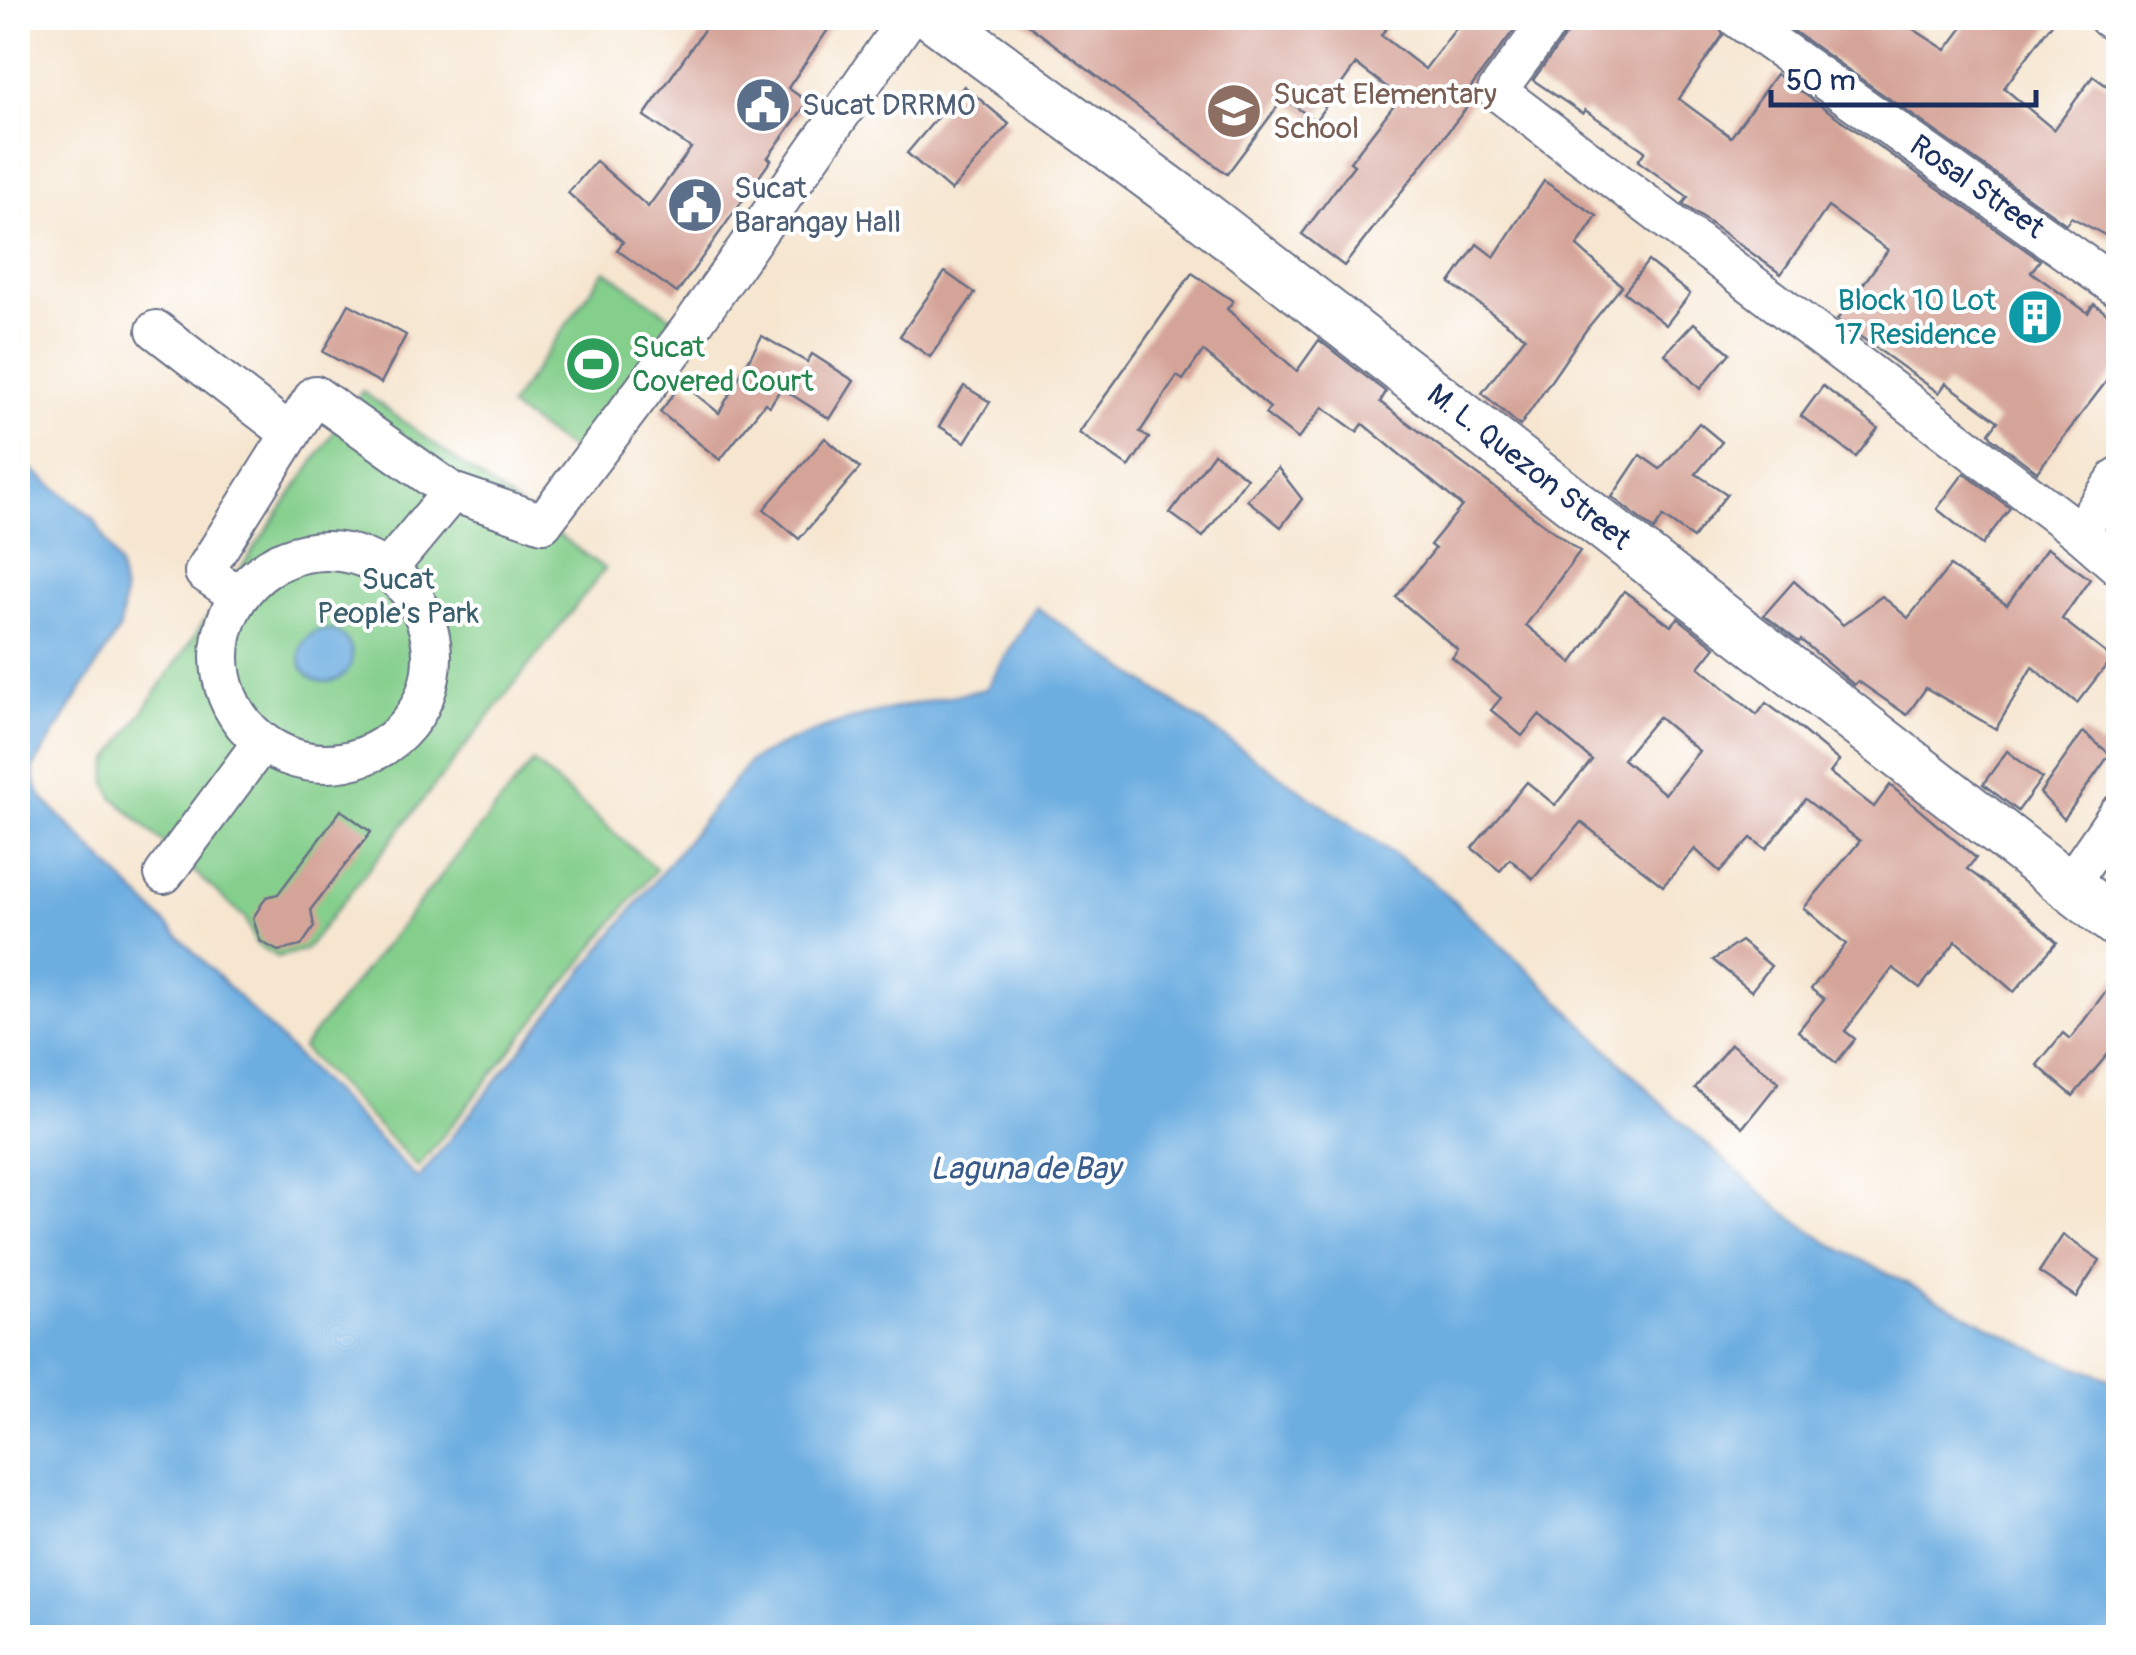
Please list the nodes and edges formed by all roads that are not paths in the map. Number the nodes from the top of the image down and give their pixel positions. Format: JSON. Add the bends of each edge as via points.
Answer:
{"nodes":[{"id":1,"x":908,"y":18,"type":"edge"},
{"id":2,"x":935,"y":18,"type":"edge"},
{"id":3,"x":1551,"y":18,"type":"edge"},
{"id":4,"x":1737,"y":18,"type":"edge"},
{"id":5,"x":2108,"y":18,"type":"edge"},
{"id":6,"x":2118,"y":24,"type":"edge"},
{"id":7,"x":2118,"y":288,"type":"edge"},
{"id":8,"x":156,"y":330,"type":"dead end"},
{"id":9,"x":291,"y":434,"type":"junction"},
{"id":10,"x":2118,"y":477,"type":"edge"},
{"id":11,"x":452,"y":492,"type":"junction"},
{"id":12,"x":2079,"y":532,"type":"junction"},
{"id":13,"x":2118,"y":566,"type":"edge"},
{"id":14,"x":387,"y":570,"type":"junction"},
{"id":15,"x":240,"y":596,"type":"junction"},
{"id":16,"x":262,"y":742,"type":"junction"},
{"id":17,"x":2118,"y":814,"type":"edge"},
{"id":18,"x":164,"y":874,"type":"dead end"},
{"id":19,"x":2069,"y":884,"type":"junction"},
{"id":20,"x":2118,"y":924,"type":"edge"}],
"edges":[{"from":1,"to":11,"type":"street","via":[[544,524]]},
{"from":2,"to":19,"type":"main road","name":"M. L. Quezon Street","via":[[1192,207]]},
{"from":3,"to":12,"type":"street","via":[[1497,91]]},
{"from":4,"to":7,"type":"street","name":"Rosal Street"},
{"from":5,"to":6,"type":"street"},
{"from":8,"to":9,"type":"street"},
{"from":9,"to":11,"type":"street","via":[[314,395]]},
{"from":9,"to":15,"type":"street","via":[[204,572]]},
{"from":10,"to":12,"type":"street"},
{"from":11,"to":14,"type":"street"},
{"from":12,"to":13,"type":"street"},
{"from":14,"to":15,"type":"street","via":[[343,552],[296,554],[264,571]]},
{"from":14,"to":16,"type":"street","via":[[418,605],[431,650],[430,674],[412,718],[376,750],[332,763],[296,758]]},
{"from":15,"to":16,"type":"street","via":[[228,617],[220,663],[233,709]]},
{"from":16,"to":18,"type":"street"},
{"from":17,"to":19,"type":"street"},
{"from":19,"to":20,"type":"main road","name":"M. L. Quezon Street"}]}
